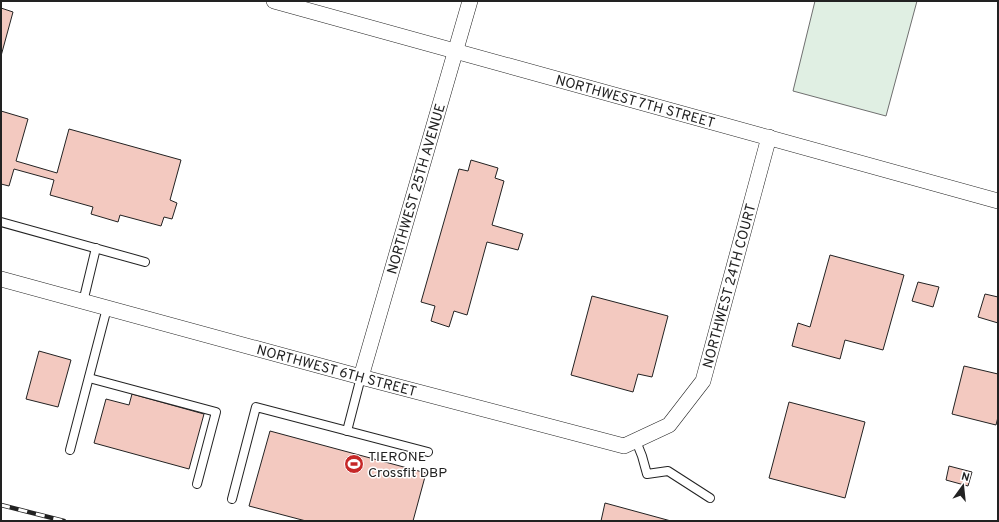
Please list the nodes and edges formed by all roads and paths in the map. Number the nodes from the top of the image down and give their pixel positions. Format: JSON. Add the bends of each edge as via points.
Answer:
{"nodes":[{"id":1,"x":274,"y":1,"type":"edge"},
{"id":2,"x":470,"y":1,"type":"edge"},
{"id":3,"x":455,"y":51,"type":"junction"},
{"id":4,"x":769,"y":137,"type":"junction"},
{"id":5,"x":998,"y":201,"type":"edge"},
{"id":6,"x":1,"y":222,"type":"edge"},
{"id":7,"x":96,"y":248,"type":"junction"},
{"id":8,"x":145,"y":262,"type":"dead end"},
{"id":9,"x":1,"y":279,"type":"edge"},
{"id":10,"x":83,"y":302,"type":"junction"},
{"id":11,"x":107,"y":308,"type":"junction"},
{"id":12,"x":362,"y":377,"type":"junction"},
{"id":13,"x":89,"y":378,"type":"junction"},
{"id":14,"x":669,"y":425,"type":"joint"},
{"id":15,"x":347,"y":431,"type":"junction"},
{"id":16,"x":636,"y":440,"type":"junction"},
{"id":17,"x":70,"y":450,"type":"dead end"},
{"id":18,"x":428,"y":452,"type":"dead end"},
{"id":19,"x":197,"y":484,"type":"dead end"},
{"id":20,"x":710,"y":498,"type":"dead end"},
{"id":21,"x":232,"y":499,"type":"dead end"}],
"edges":[{"from":1,"to":3,"type":"street","name":"NORTHWEST 7TH STREET"},
{"from":2,"to":3,"type":"street","name":"NORTHWEST 25TH AVENUE"},
{"from":3,"to":4,"type":"street","name":"NORTHWEST 7TH STREET"},
{"from":3,"to":12,"type":"street","name":"NORTHWEST 25TH AVENUE"},
{"from":4,"to":5,"type":"street","name":"NORTHWEST 7TH STREET"},
{"from":4,"to":14,"type":"street","name":"NORTHWEST 24TH COURT","via":[[702,381]]},
{"from":6,"to":7,"type":"lane"},
{"from":7,"to":8,"type":"lane"},
{"from":7,"to":10,"type":"lane"},
{"from":9,"to":10,"type":"street","name":"NORTHWEST 6TH STREET"},
{"from":10,"to":11,"type":"street","name":"NORTHWEST 6TH STREET"},
{"from":11,"to":12,"type":"street","name":"NORTHWEST 6TH STREET"},
{"from":11,"to":13,"type":"lane"},
{"from":12,"to":15,"type":"lane"},
{"from":12,"to":16,"type":"street","name":"NORTHWEST 6TH STREET","via":[[624,446]]},
{"from":13,"to":17,"type":"lane"},
{"from":13,"to":19,"type":"lane","via":[[216,412]]},
{"from":14,"to":16,"type":"street","name":"NORTHWEST 6TH STREET"},
{"from":15,"to":18,"type":"lane"},
{"from":15,"to":21,"type":"lane","via":[[256,407]]},
{"from":16,"to":20,"type":"lane","via":[[646,474],[668,471]]}]}
